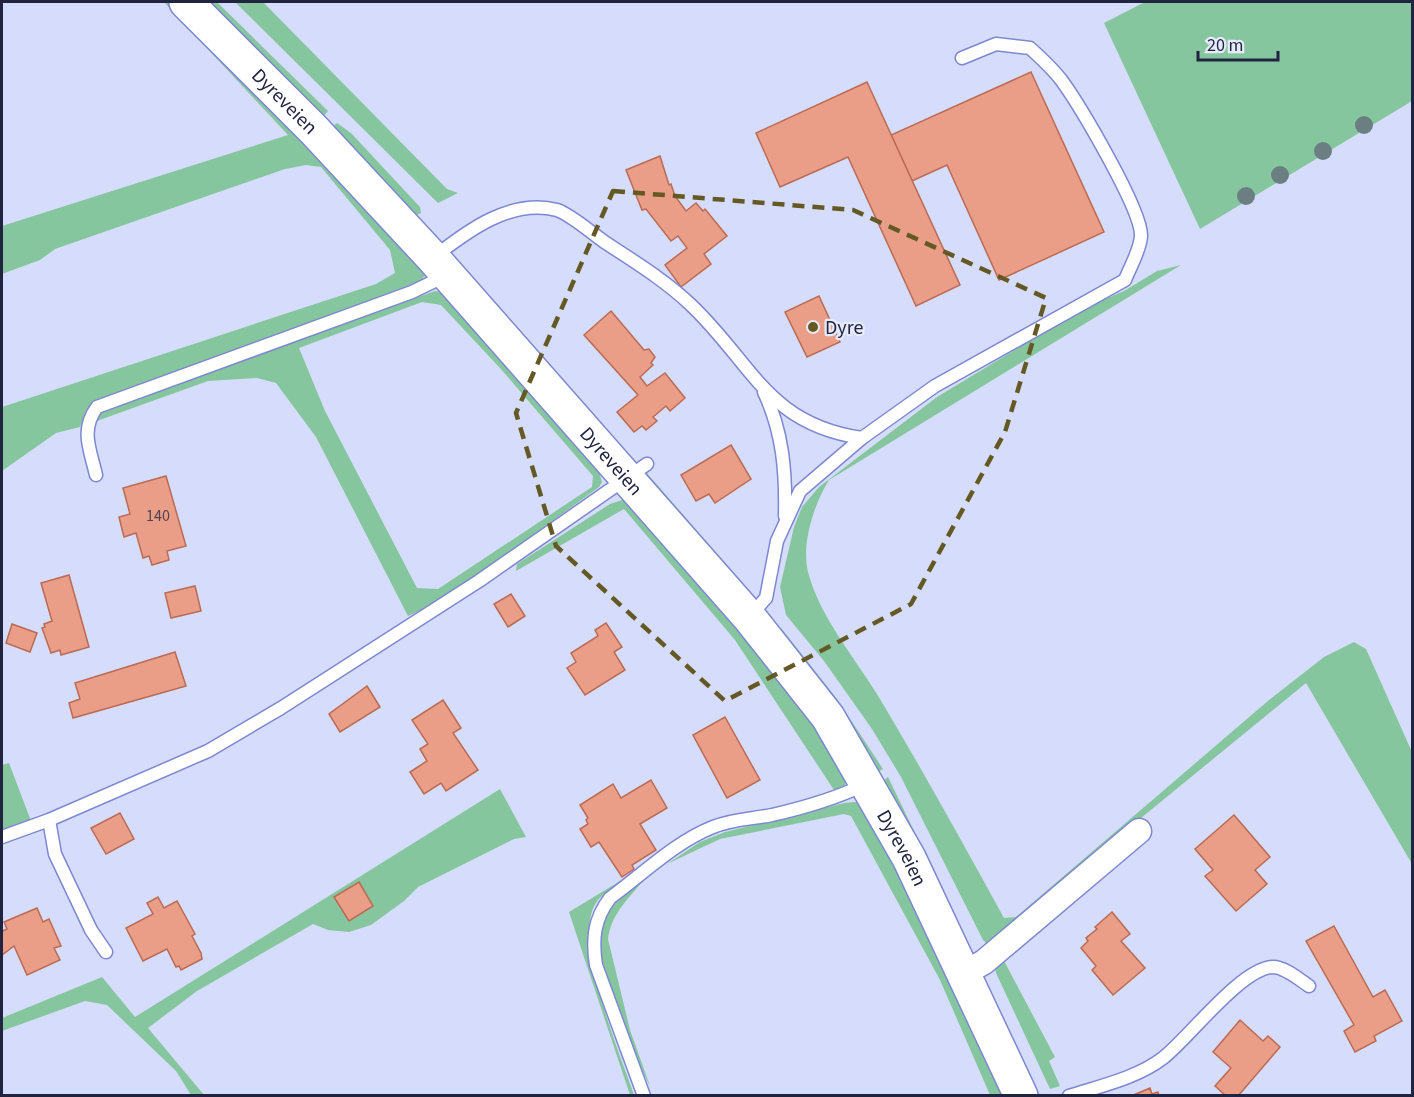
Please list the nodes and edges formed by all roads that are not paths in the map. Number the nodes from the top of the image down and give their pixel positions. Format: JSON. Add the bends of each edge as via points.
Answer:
{"nodes":[{"id":1,"x":186,"y":2,"type":"edge"},
{"id":2,"x":962,"y":58,"type":"dead end"},
{"id":3,"x":441,"y":266,"type":"junction"},
{"id":4,"x":764,"y":391,"type":"junction"},
{"id":5,"x":862,"y":438,"type":"junction"},
{"id":6,"x":637,"y":470,"type":"junction"},
{"id":7,"x":96,"y":476,"type":"dead end"},
{"id":8,"x":785,"y":520,"type":"junction"},
{"id":9,"x":749,"y":617,"type":"junction"},
{"id":10,"x":868,"y":783,"type":"junction"},
{"id":11,"x":49,"y":820,"type":"junction"},
{"id":12,"x":1139,"y":831,"type":"dead end"},
{"id":13,"x":2,"y":837,"type":"edge"},
{"id":14,"x":106,"y":952,"type":"dead end"},
{"id":15,"x":963,"y":974,"type":"junction"},
{"id":16,"x":1310,"y":986,"type":"dead end"},
{"id":17,"x":644,"y":1095,"type":"edge"},
{"id":18,"x":1021,"y":1095,"type":"edge"},
{"id":19,"x":1069,"y":1095,"type":"edge"}],
"edges":[{"from":1,"to":3,"type":"main road","name":"Dyreveien","via":[[315,130]]},
{"from":2,"to":5,"type":"lane","via":[[996,44],[1030,48],[1061,80],[1139,218],[1139,243],[1125,280],[935,386]]},
{"from":3,"to":4,"type":"lane","via":[[454,241],[494,216],[524,208],[557,210],[691,305]]},
{"from":3,"to":6,"type":"main road","name":"Dyreveien"},
{"from":3,"to":7,"type":"lane","via":[[412,292],[97,407],[86,430]]},
{"from":4,"to":5,"type":"lane","via":[[805,423],[833,434]]},
{"from":4,"to":8,"type":"lane","via":[[782,444]]},
{"from":5,"to":8,"type":"lane","via":[[800,491]]},
{"from":6,"to":9,"type":"main road","name":"Dyreveien"},
{"from":6,"to":11,"type":"lane","via":[[479,582],[281,708],[208,751]]},
{"from":8,"to":9,"type":"lane","via":[[766,598]]},
{"from":9,"to":10,"type":"main road","name":"Dyreveien","via":[[828,717]]},
{"from":10,"to":15,"type":"main road","name":"Dyreveien","via":[[909,858]]},
{"from":10,"to":17,"type":"lane","via":[[846,794],[783,812],[711,827],[675,849],[602,908],[595,925],[596,965]]},
{"from":11,"to":13,"type":"lane"},
{"from":11,"to":14,"type":"lane","via":[[55,854],[91,930]]},
{"from":12,"to":15,"type":"street","via":[[984,962]]},
{"from":15,"to":18,"type":"main road","name":"Dyreveien"},
{"from":16,"to":19,"type":"lane","via":[[1273,967],[1254,973],[1154,1064]]}]}
